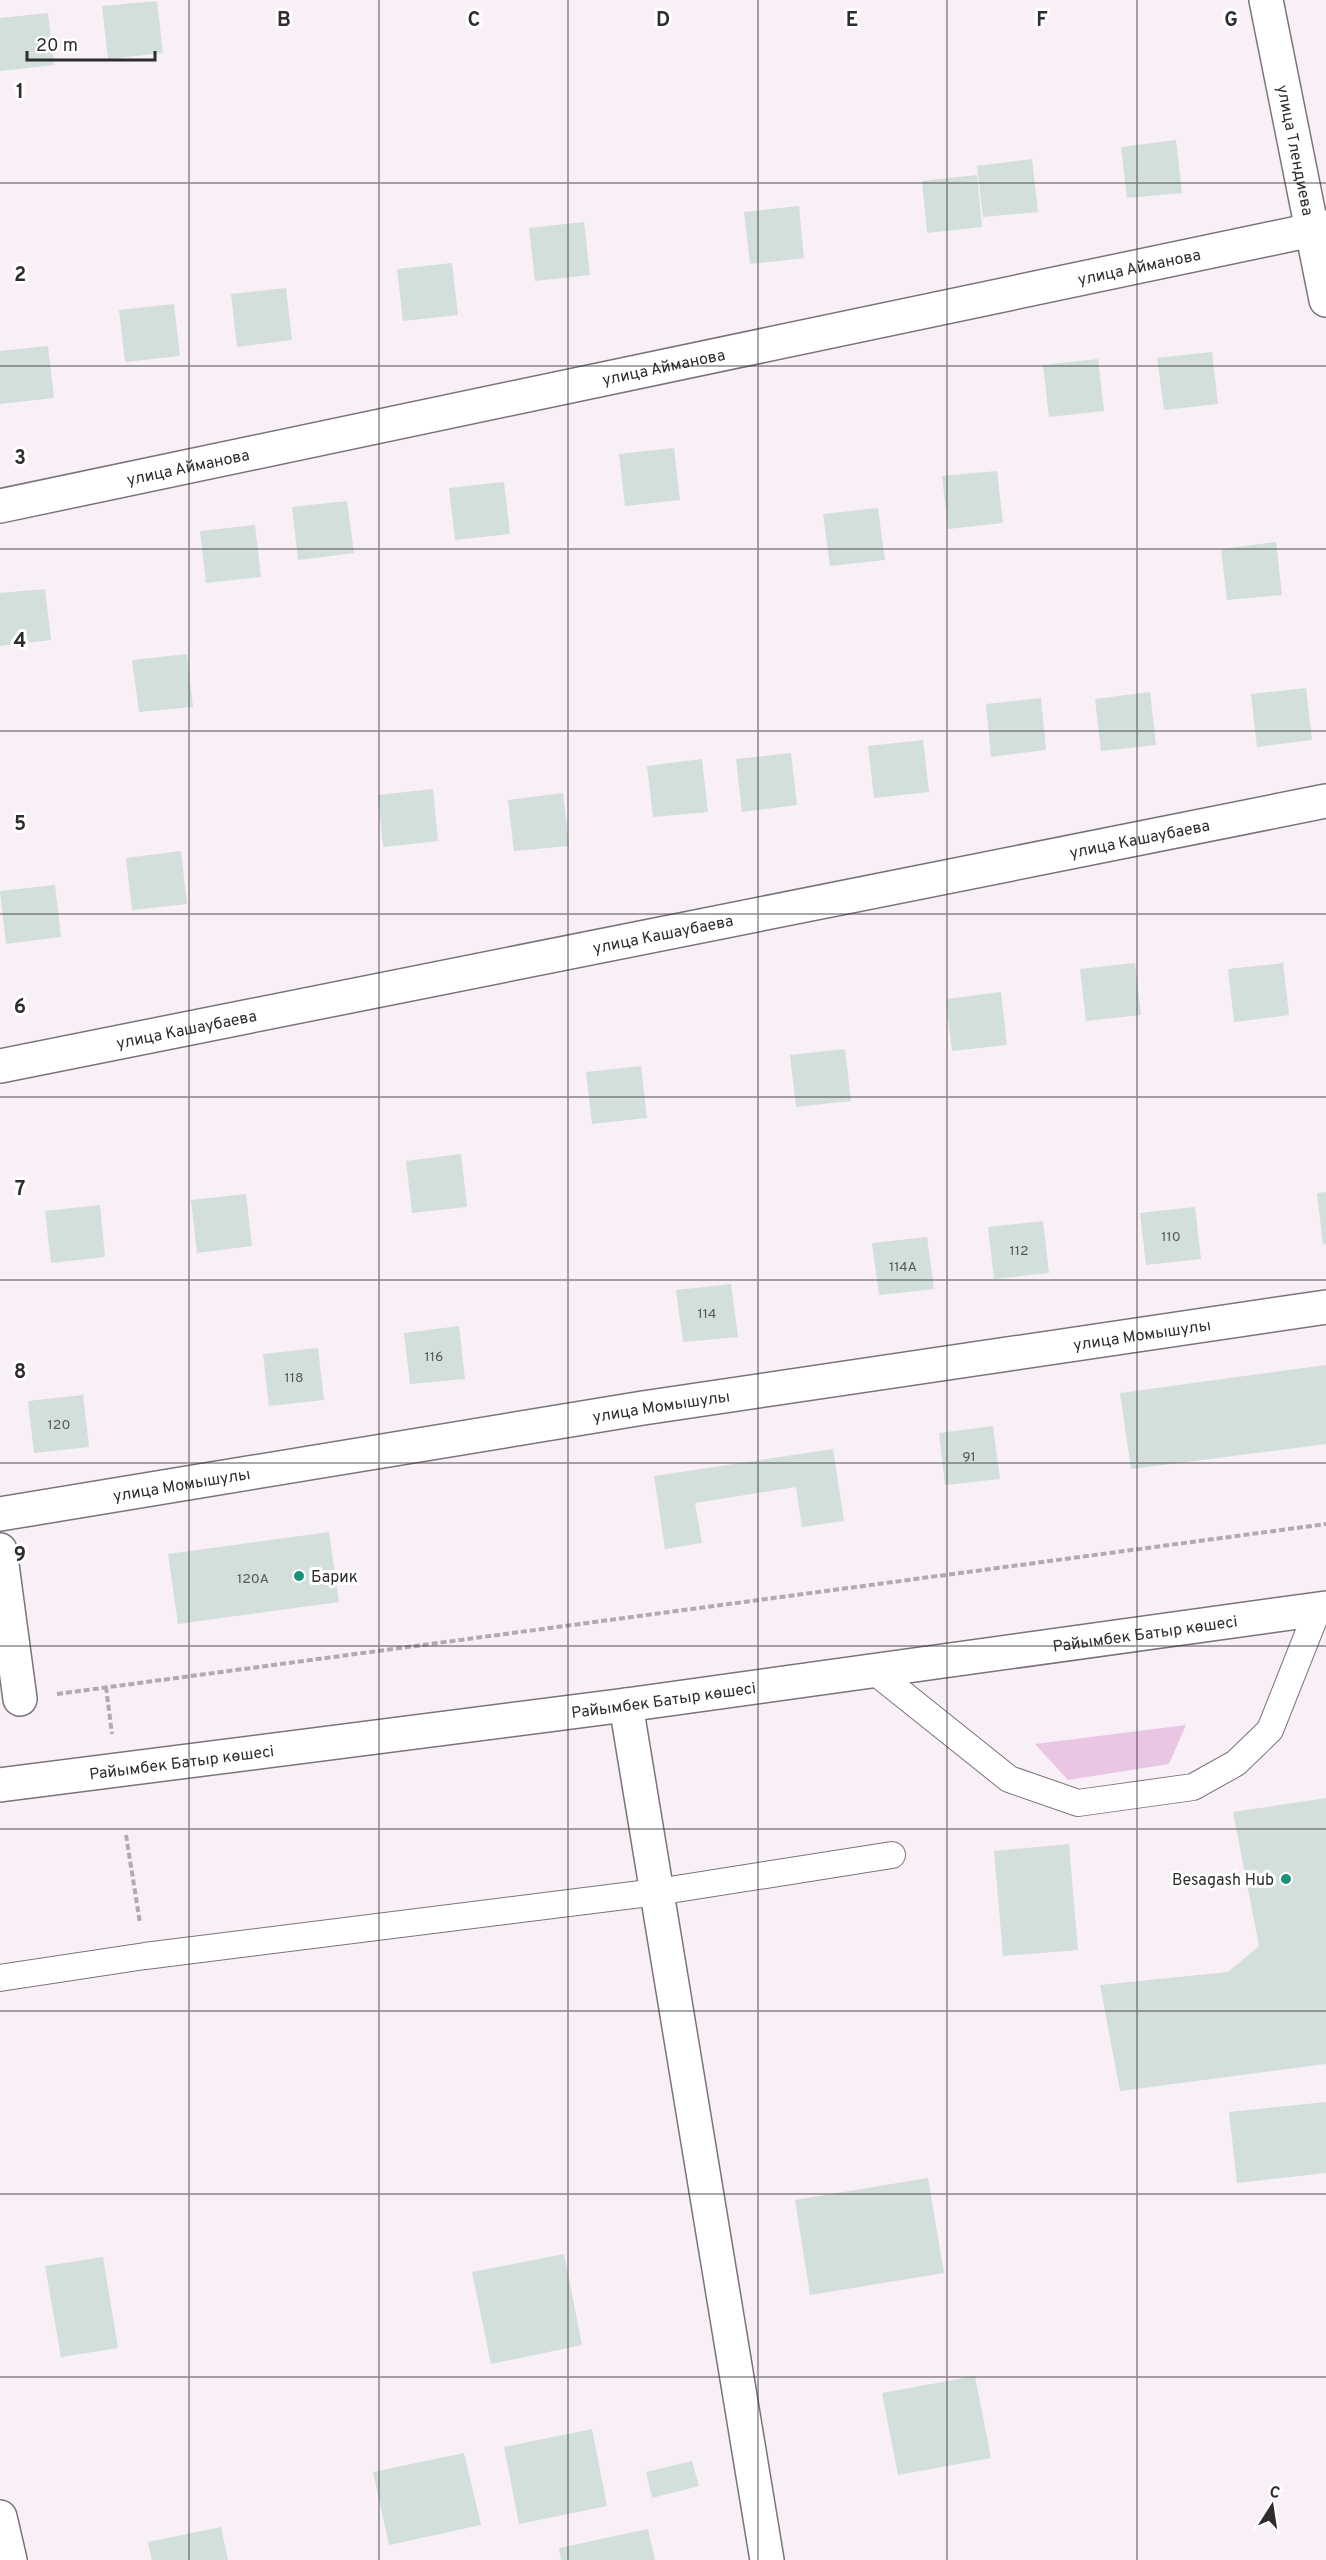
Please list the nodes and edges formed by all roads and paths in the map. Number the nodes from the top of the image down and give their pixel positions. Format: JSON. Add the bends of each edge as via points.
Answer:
{"nodes":[{"id":1,"x":1266,"y":0,"type":"edge"},
{"id":2,"x":1319,"y":229,"type":"edge"},
{"id":3,"x":1326,"y":300,"type":"edge"},
{"id":4,"x":0,"y":506,"type":"edge"},
{"id":5,"x":1326,"y":801,"type":"edge"},
{"id":6,"x":0,"y":1066,"type":"edge"},
{"id":7,"x":1326,"y":1307,"type":"edge"},
{"id":8,"x":0,"y":1514,"type":"edge"},
{"id":9,"x":1326,"y":1524,"type":"edge"},
{"id":10,"x":0,"y":1550,"type":"edge"},
{"id":11,"x":1322,"y":1609,"type":"edge"},
{"id":12,"x":874,"y":1671,"type":"junction"},
{"id":13,"x":106,"y":1687,"type":"junction"},
{"id":14,"x":20,"y":1699,"type":"joint"},
{"id":15,"x":626,"y":1705,"type":"junction"},
{"id":16,"x":114,"y":1742,"type":"dead end"},
{"id":17,"x":0,"y":1785,"type":"edge"},
{"id":18,"x":126,"y":1835,"type":"dead end"},
{"id":19,"x":892,"y":1855,"type":"dead end"},
{"id":20,"x":657,"y":1892,"type":"junction"},
{"id":21,"x":145,"y":1956,"type":"junction"},
{"id":22,"x":0,"y":1978,"type":"edge"},
{"id":23,"x":0,"y":2517,"type":"edge"},
{"id":24,"x":6,"y":2558,"type":"edge"},
{"id":25,"x":767,"y":2560,"type":"edge"}],
"edges":[{"from":1,"to":2,"type":"street","name":"улица Тлендиева"},
{"from":2,"to":3,"type":"street","name":"улица Тлендиева"},
{"from":2,"to":4,"type":"street","name":"улица Айманова"},
{"from":5,"to":6,"type":"street","name":"улица Кашаубаева"},
{"from":7,"to":8,"type":"street","name":"улица Момышулы","via":[[631,1410]]},
{"from":9,"to":13,"type":"path"},
{"from":10,"to":14,"type":"street"},
{"from":11,"to":12,"type":"street","name":"Райымбек Батыр көшесі"},
{"from":11,"to":12,"type":"lane","via":[[1270,1730],[1236,1763],[1193,1787],[1124,1797],[1078,1803],[1010,1779]]},
{"from":12,"to":15,"type":"street","name":"Райымбек Батыр көшесі"},
{"from":13,"to":14,"type":"path"},
{"from":13,"to":16,"type":"path"},
{"from":15,"to":17,"type":"street","name":"Райымбек Батыр көшесі"},
{"from":15,"to":20,"type":"street"},
{"from":18,"to":21,"type":"path"},
{"from":19,"to":20,"type":"lane"},
{"from":20,"to":21,"type":"lane"},
{"from":20,"to":25,"type":"street"},
{"from":21,"to":22,"type":"lane"},
{"from":23,"to":24,"type":"street"}]}
